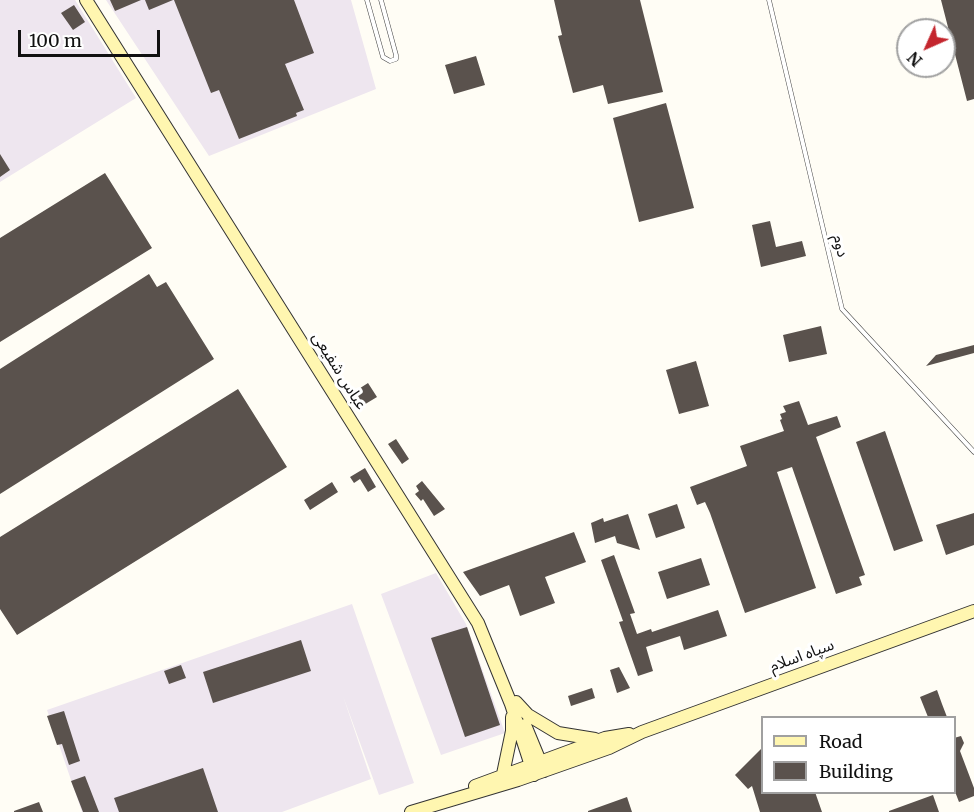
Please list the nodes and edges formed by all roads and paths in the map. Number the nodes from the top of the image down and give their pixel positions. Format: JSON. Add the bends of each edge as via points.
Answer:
{"nodes":[{"id":1,"x":86,"y":0,"type":"edge"},
{"id":2,"x":96,"y":0,"type":"edge"},
{"id":3,"x":367,"y":0,"type":"edge"},
{"id":4,"x":381,"y":0,"type":"edge"},
{"id":5,"x":769,"y":0,"type":"edge"},
{"id":6,"x":974,"y":453,"type":"edge"},
{"id":7,"x":974,"y":611,"type":"edge"},
{"id":8,"x":514,"y":703,"type":"junction"},
{"id":9,"x":642,"y":732,"type":"junction"},
{"id":10,"x":605,"y":738,"type":"junction"},
{"id":11,"x":537,"y":768,"type":"junction"},
{"id":12,"x":503,"y":774,"type":"junction"},
{"id":13,"x":438,"y":803,"type":"junction"},
{"id":14,"x":411,"y":812,"type":"edge"}],
"edges":[{"from":1,"to":8,"type":"main road","name":"عباس شفیعی","via":[[478,623]]},
{"from":2,"to":8,"type":"main road","name":"عباس شفیعی","via":[[482,621]]},
{"from":3,"to":4,"type":"lane","via":[[383,57],[390,61],[396,55]]},
{"from":5,"to":6,"type":"lane","name":"دوم","via":[[842,309]]},
{"from":7,"to":9,"type":"main road","name":"سپاه اسلام"},
{"from":8,"to":10,"type":"main road","via":[[558,733]]},
{"from":8,"to":11,"type":"main road","name":"عباس شفیعی"},
{"from":8,"to":12,"type":"main road"},
{"from":9,"to":10,"type":"main road","name":"سپاه اسلام"},
{"from":9,"to":11,"type":"main road","name":"سپاه اسلام","via":[[609,748]]},
{"from":10,"to":11,"type":"main road","name":"سپاه اسلام"},
{"from":11,"to":12,"type":"main road","name":"سپاه اسلام"},
{"from":11,"to":13,"type":"main road","name":"سپاه اسلام"},
{"from":12,"to":13,"type":"main road","name":"سپاه اسلام"},
{"from":13,"to":14,"type":"main road","name":"سپاه اسلام"}]}
